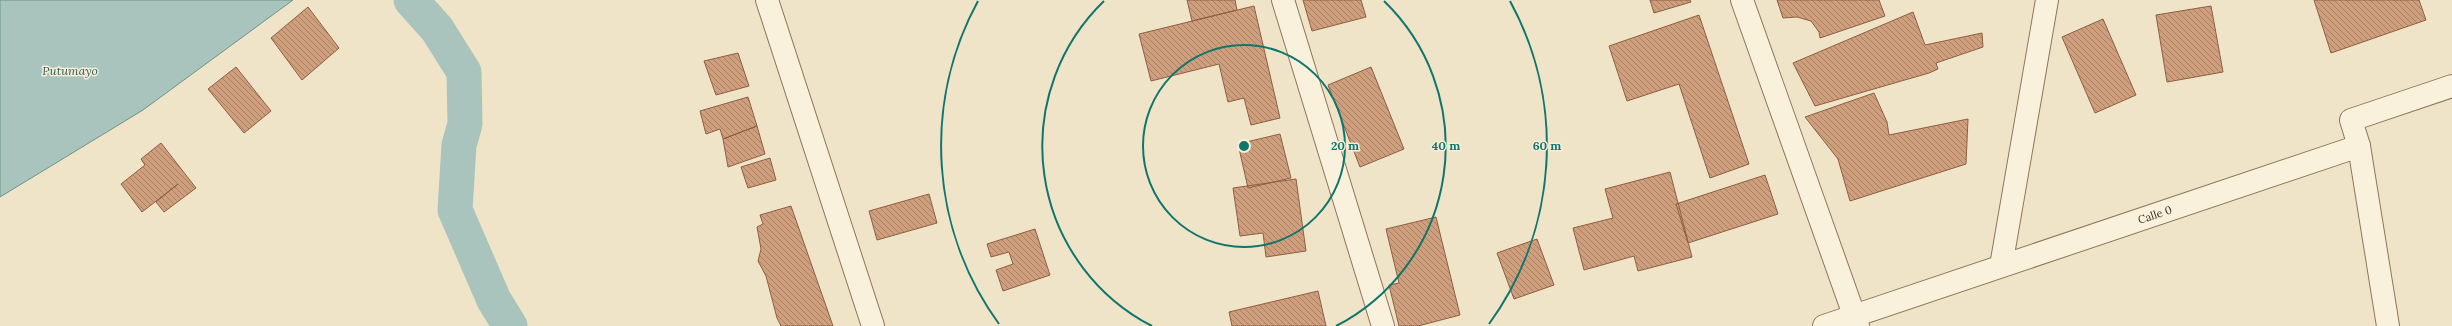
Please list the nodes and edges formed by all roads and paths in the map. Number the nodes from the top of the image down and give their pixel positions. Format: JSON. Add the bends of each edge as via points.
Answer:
{"nodes":[{"id":1,"x":767,"y":0,"type":"edge"},
{"id":2,"x":1283,"y":0,"type":"edge"},
{"id":3,"x":1742,"y":0,"type":"edge"},
{"id":4,"x":2047,"y":0,"type":"edge"},
{"id":5,"x":2452,"y":86,"type":"edge"},
{"id":6,"x":2360,"y":146,"type":"junction"},
{"id":7,"x":2001,"y":266,"type":"junction"},
{"id":8,"x":1856,"y":321,"type":"edge"},
{"id":9,"x":873,"y":326,"type":"edge"},
{"id":10,"x":1383,"y":326,"type":"edge"},
{"id":11,"x":1824,"y":326,"type":"edge"},
{"id":12,"x":2388,"y":326,"type":"edge"}],
"edges":[{"from":1,"to":9,"type":"street"},
{"from":2,"to":10,"type":"street"},
{"from":3,"to":8,"type":"street"},
{"from":4,"to":7,"type":"street"},
{"from":5,"to":6,"type":"street","via":[[2351,120]]},
{"from":6,"to":7,"type":"street","name":"Calle 0"},
{"from":6,"to":12,"type":"street"},
{"from":7,"to":8,"type":"street","name":"Calle 0"},
{"from":8,"to":11,"type":"street","name":"Calle 0"}]}
